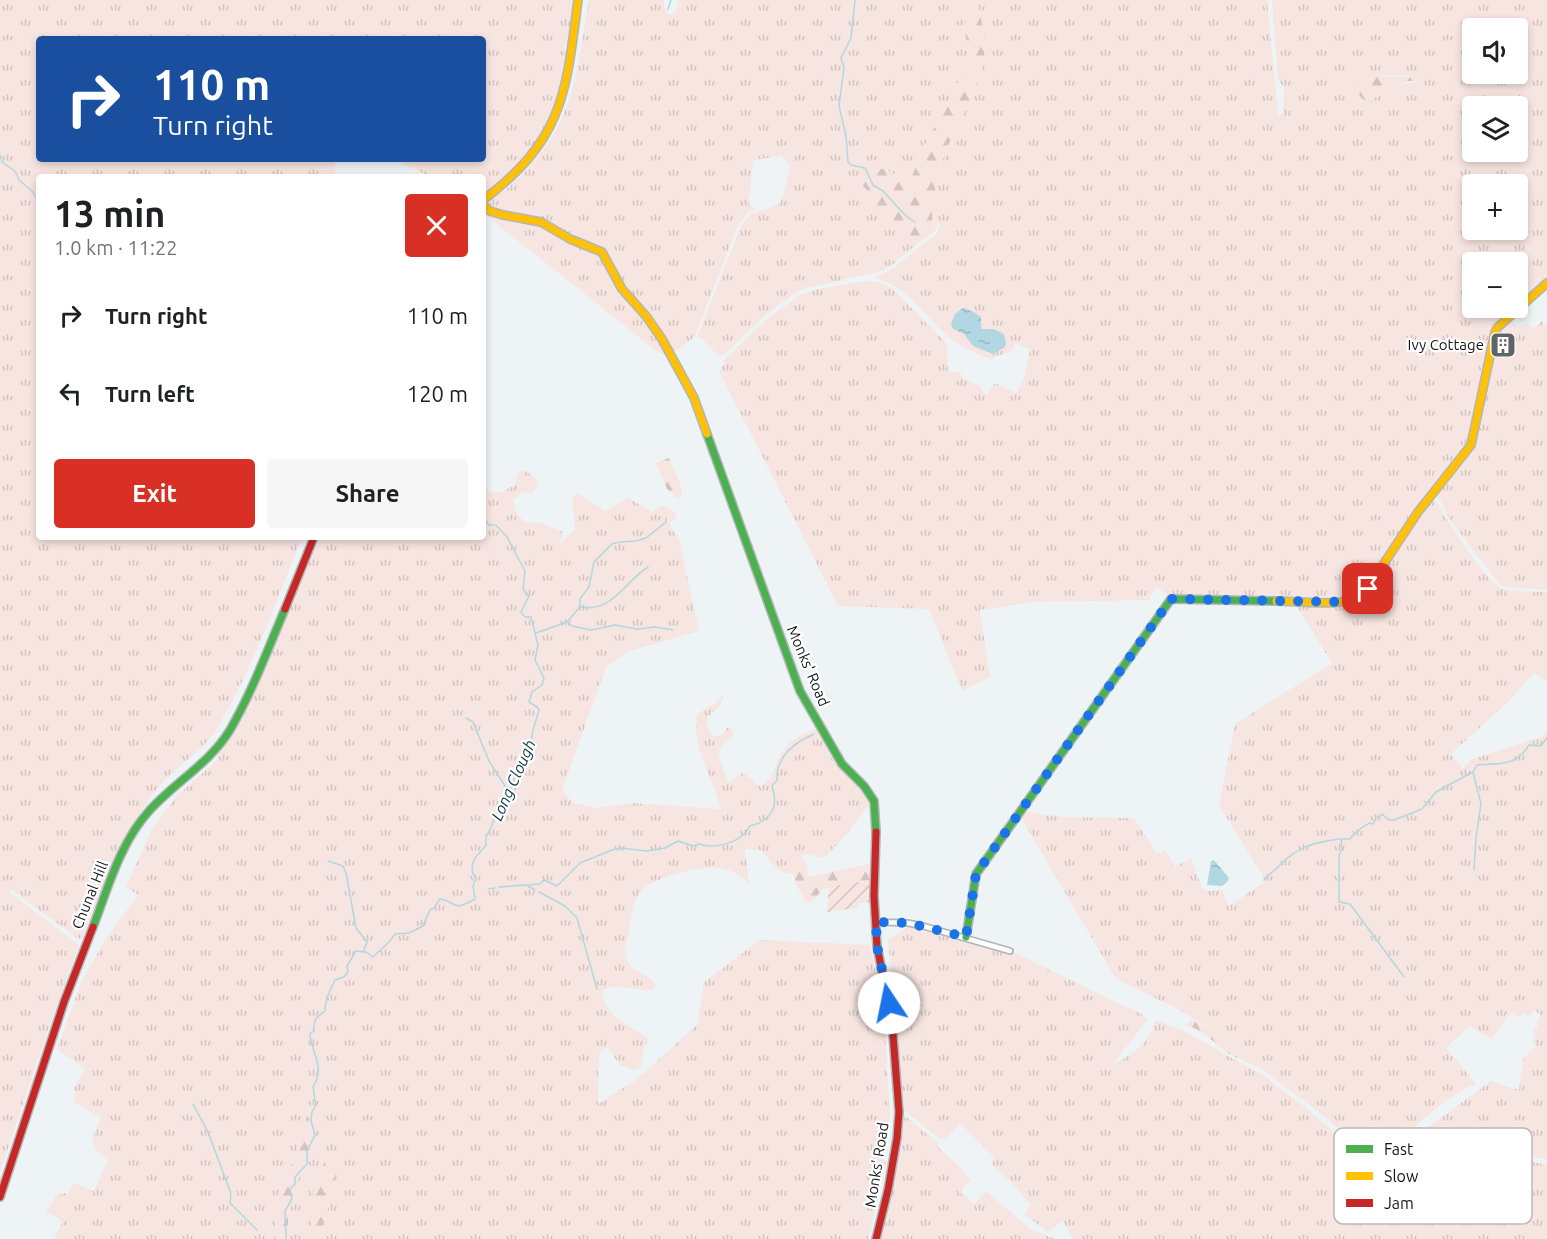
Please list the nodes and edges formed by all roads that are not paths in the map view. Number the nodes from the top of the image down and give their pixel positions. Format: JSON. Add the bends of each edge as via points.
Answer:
{"nodes":[{"id":1,"x":578,"y":0,"type":"edge"},
{"id":2,"x":486,"y":198,"type":"edge"},
{"id":3,"x":486,"y":208,"type":"edge"},
{"id":4,"x":1547,"y":283,"type":"edge"},
{"id":5,"x":313,"y":540,"type":"edge"},
{"id":6,"x":876,"y":922,"type":"junction"},
{"id":7,"x":966,"y":937,"type":"junction"},
{"id":8,"x":1010,"y":951,"type":"dead end"},
{"id":9,"x":0,"y":1197,"type":"edge"},
{"id":10,"x":876,"y":1239,"type":"edge"}],
"edges":[{"from":1,"to":2,"type":"street","via":[[566,81],[557,113],[523,166]]},
{"from":3,"to":6,"type":"street","name":"Monks' Road","via":[[541,222],[602,252],[622,289],[662,339],[694,398],[800,691],[838,758],[874,801]]},
{"from":4,"to":7,"type":"street","via":[[1495,332],[1471,445],[1418,512],[1363,595],[1343,602],[1171,599],[976,874]]},
{"from":5,"to":9,"type":"street","name":"Chunal Hill","via":[[245,701],[222,741],[149,810],[122,854],[75,971]]},
{"from":6,"to":7,"type":"street","via":[[908,923]]},
{"from":6,"to":10,"type":"street","name":"Monks' Road","via":[[892,1022],[899,1112],[892,1171]]},
{"from":7,"to":8,"type":"street"}]}
